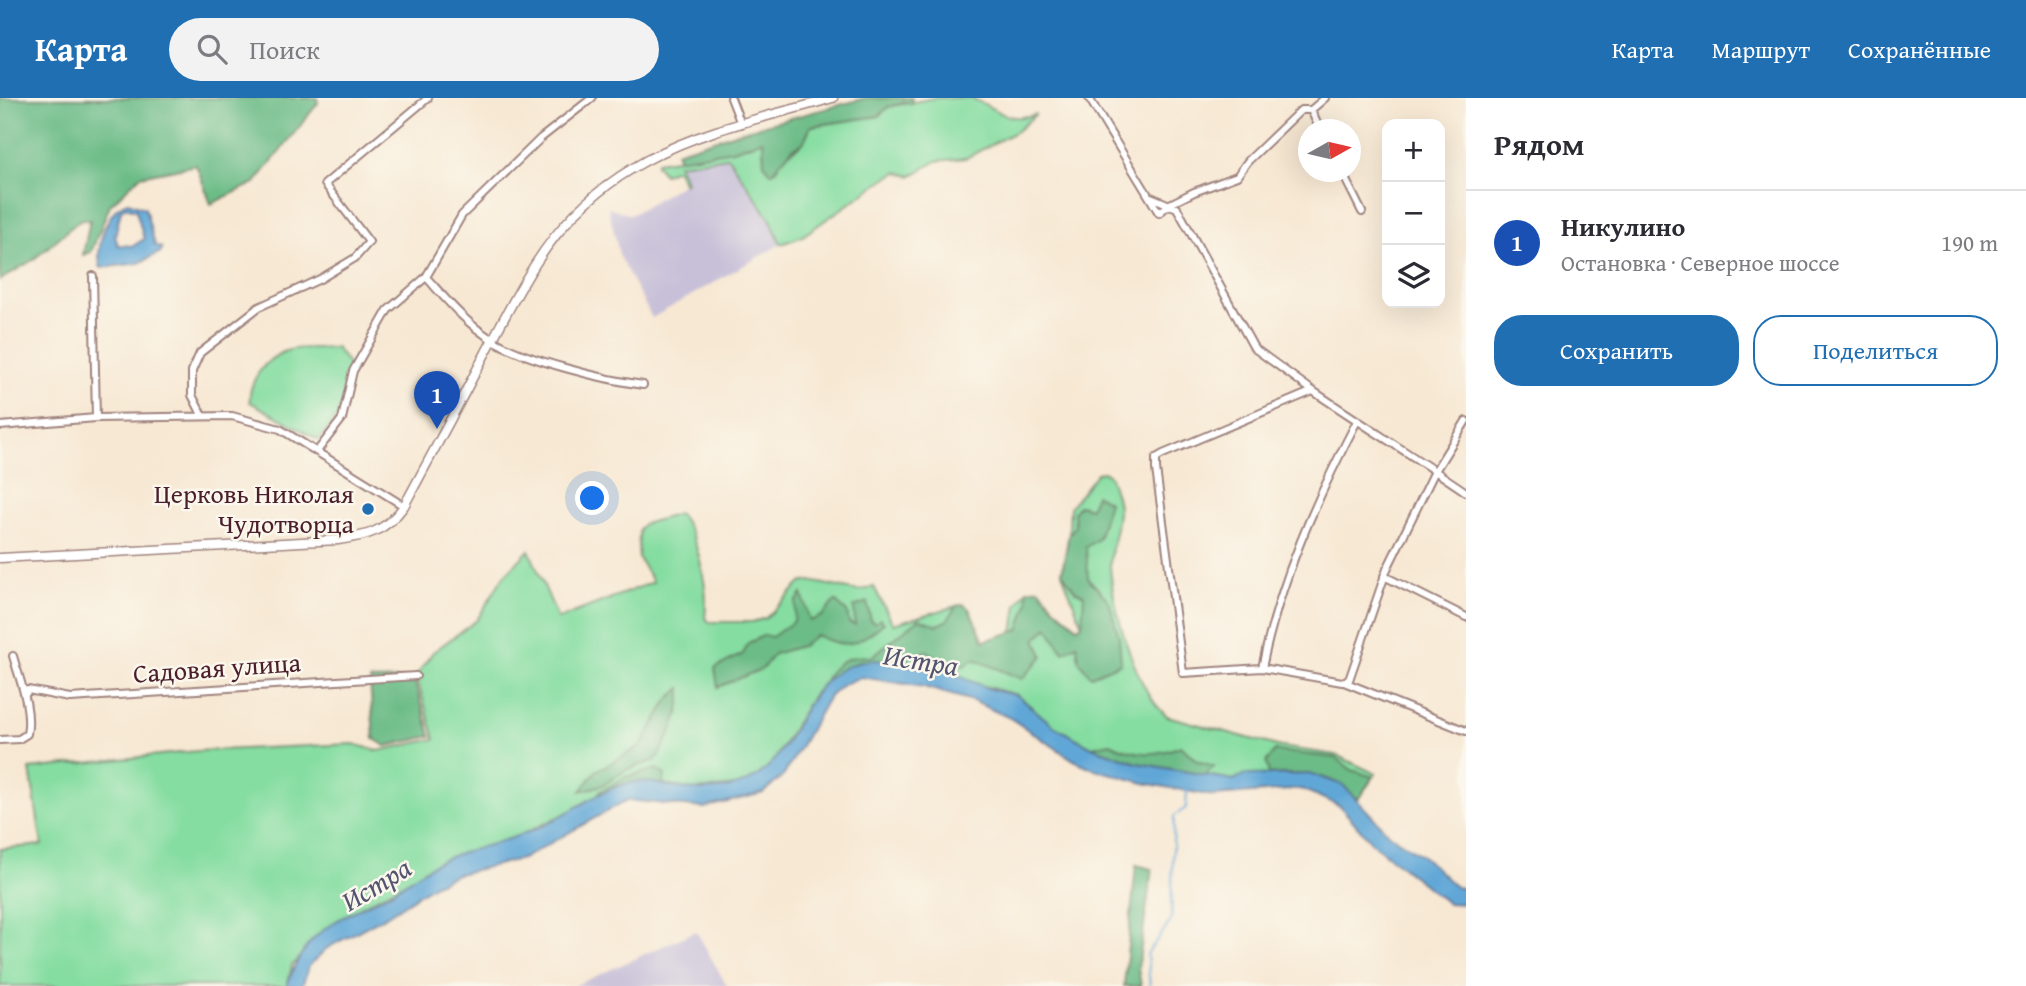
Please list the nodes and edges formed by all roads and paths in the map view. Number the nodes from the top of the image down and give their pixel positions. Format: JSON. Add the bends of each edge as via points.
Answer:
{"nodes":[{"id":1,"x":428,"y":98,"type":"edge"},
{"id":2,"x":592,"y":98,"type":"edge"},
{"id":3,"x":732,"y":98,"type":"edge"},
{"id":4,"x":833,"y":98,"type":"edge"},
{"id":5,"x":1088,"y":98,"type":"edge"},
{"id":6,"x":1325,"y":98,"type":"edge"},
{"id":7,"x":1311,"y":110,"type":"junction"},
{"id":8,"x":1315,"y":119,"type":"edge"},
{"id":9,"x":741,"y":124,"type":"junction"},
{"id":10,"x":1347,"y":182,"type":"edge"},
{"id":11,"x":1151,"y":197,"type":"junction"},
{"id":12,"x":1170,"y":204,"type":"junction"},
{"id":13,"x":1362,"y":212,"type":"dead end"},
{"id":14,"x":93,"y":276,"type":"dead end"},
{"id":15,"x":426,"y":277,"type":"junction"},
{"id":16,"x":493,"y":340,"type":"junction"},
{"id":17,"x":643,"y":385,"type":"dead end"},
{"id":18,"x":1313,"y":391,"type":"junction"},
{"id":19,"x":202,"y":415,"type":"junction"},
{"id":20,"x":96,"y":418,"type":"junction"},
{"id":21,"x":1357,"y":421,"type":"junction"},
{"id":22,"x":1466,"y":421,"type":"edge"},
{"id":23,"x":0,"y":425,"type":"edge"},
{"id":24,"x":318,"y":450,"type":"junction"},
{"id":25,"x":1435,"y":471,"type":"junction"},
{"id":26,"x":1466,"y":492,"type":"edge"},
{"id":27,"x":404,"y":506,"type":"junction"},
{"id":28,"x":0,"y":558,"type":"edge"},
{"id":29,"x":1384,"y":576,"type":"junction"},
{"id":30,"x":1466,"y":617,"type":"edge"},
{"id":31,"x":13,"y":656,"type":"dead end"},
{"id":32,"x":1262,"y":668,"type":"junction"},
{"id":33,"x":416,"y":676,"type":"dead end"},
{"id":34,"x":1342,"y":682,"type":"junction"},
{"id":35,"x":25,"y":695,"type":"junction"},
{"id":36,"x":1466,"y":731,"type":"edge"},
{"id":37,"x":0,"y":740,"type":"edge"}],
"edges":[{"from":1,"to":19,"type":"street","via":[[325,184],[369,242],[355,258],[258,307],[200,353],[192,371],[192,395]]},
{"from":2,"to":15,"type":"street","via":[[541,138],[462,215]]},
{"from":3,"to":9,"type":"street"},
{"from":4,"to":9,"type":"main road"},
{"from":5,"to":11,"type":"street"},
{"from":6,"to":7,"type":"street"},
{"from":7,"to":8,"type":"street"},
{"from":7,"to":12,"type":"street","via":[[1301,110],[1237,176]]},
{"from":9,"to":16,"type":"main road","via":[[647,160],[577,210],[539,254]]},
{"from":10,"to":13,"type":"street"},
{"from":11,"to":12,"type":"street"},
{"from":11,"to":12,"type":"street","via":[[1159,214]]},
{"from":12,"to":18,"type":"street","via":[[1177,208],[1230,300],[1248,341]]},
{"from":14,"to":20,"type":"street"},
{"from":15,"to":16,"type":"street","via":[[459,314]]},
{"from":15,"to":24,"type":"street","via":[[388,310],[353,371],[342,419]]},
{"from":16,"to":17,"type":"street","via":[[573,369]]},
{"from":16,"to":27,"type":"main road"},
{"from":18,"to":21,"type":"street"},
{"from":18,"to":32,"type":"street","via":[[1156,458],[1183,673]]},
{"from":19,"to":20,"type":"street"},
{"from":19,"to":24,"type":"street","via":[[232,416],[280,429]]},
{"from":20,"to":23,"type":"street"},
{"from":21,"to":25,"type":"street"},
{"from":21,"to":32,"type":"street","via":[[1293,556],[1271,620]]},
{"from":22,"to":25,"type":"street"},
{"from":24,"to":27,"type":"street"},
{"from":25,"to":26,"type":"street"},
{"from":25,"to":29,"type":"street"},
{"from":27,"to":28,"type":"main road","via":[[385,527],[360,537]]},
{"from":29,"to":30,"type":"street"},
{"from":29,"to":34,"type":"street","via":[[1353,674]]},
{"from":31,"to":35,"type":"street"},
{"from":32,"to":34,"type":"street"},
{"from":33,"to":35,"type":"street","name":"Садовая улица","via":[[70,698],[34,690]]},
{"from":34,"to":36,"type":"street"},
{"from":35,"to":37,"type":"street","via":[[27,734]]}]}
